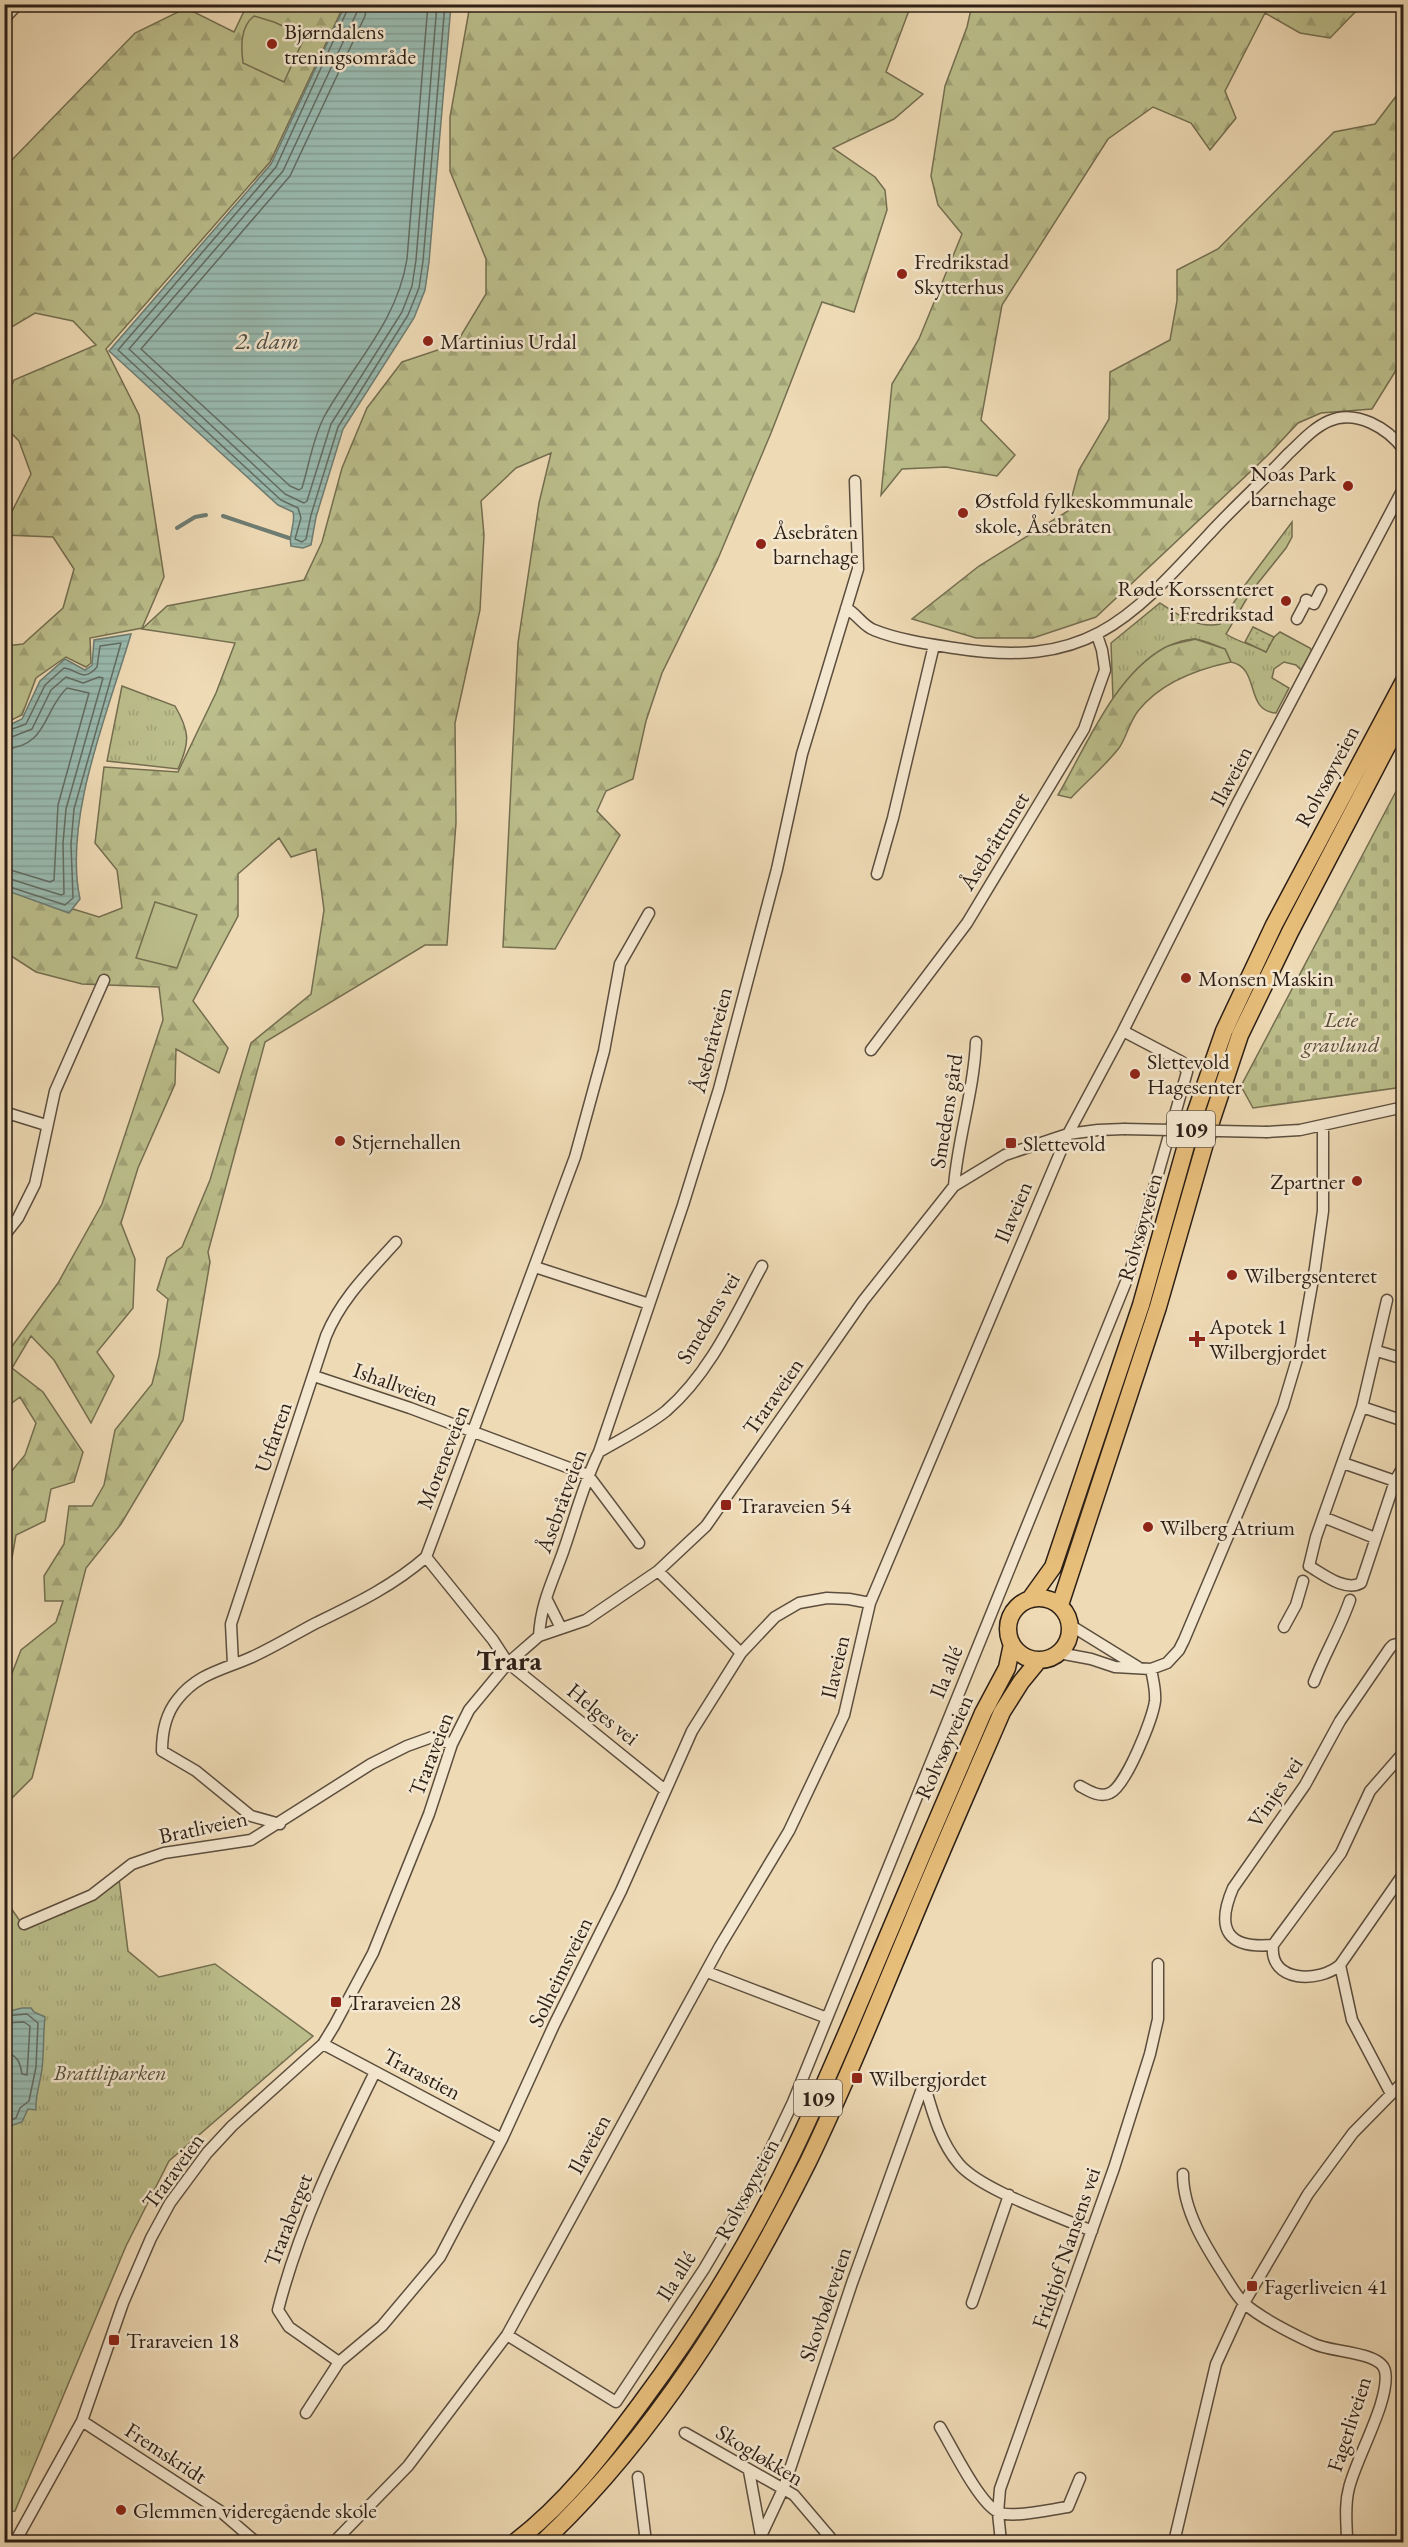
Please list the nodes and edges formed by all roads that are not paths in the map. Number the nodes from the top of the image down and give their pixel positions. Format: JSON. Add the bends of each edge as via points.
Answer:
{"nodes":[{"id":1,"x":18,"y":4,"type":"edge"},
{"id":2,"x":4,"y":19,"type":"edge"},
{"id":3,"x":1404,"y":450,"type":"edge"},
{"id":4,"x":855,"y":481,"type":"dead end"},
{"id":5,"x":1404,"y":487,"type":"edge"},
{"id":6,"x":1321,"y":590,"type":"dead end"},
{"id":7,"x":846,"y":608,"type":"junction"},
{"id":8,"x":1297,"y":618,"type":"dead end"},
{"id":9,"x":1097,"y":635,"type":"junction"},
{"id":10,"x":934,"y":645,"type":"junction"},
{"id":11,"x":1404,"y":681,"type":"edge"},
{"id":12,"x":1404,"y":714,"type":"edge"},
{"id":13,"x":877,"y":874,"type":"dead end"},
{"id":14,"x":649,"y":914,"type":"dead end"},
{"id":15,"x":104,"y":980,"type":"dead end"},
{"id":16,"x":1123,"y":1031,"type":"junction"},
{"id":17,"x":976,"y":1042,"type":"dead end"},
{"id":18,"x":871,"y":1050,"type":"dead end"},
{"id":19,"x":1404,"y":1107,"type":"edge"},
{"id":20,"x":4,"y":1113,"type":"edge"},
{"id":21,"x":46,"y":1125,"type":"junction"},
{"id":22,"x":1323,"y":1126,"type":"junction"},
{"id":23,"x":1068,"y":1134,"type":"junction"},
{"id":24,"x":954,"y":1186,"type":"junction"},
{"id":25,"x":4,"y":1236,"type":"edge"},
{"id":26,"x":396,"y":1242,"type":"dead end"},
{"id":27,"x":762,"y":1266,"type":"dead end"},
{"id":28,"x":536,"y":1268,"type":"junction"},
{"id":29,"x":1387,"y":1300,"type":"dead end"},
{"id":30,"x":649,"y":1304,"type":"junction"},
{"id":31,"x":1377,"y":1351,"type":"junction"},
{"id":32,"x":1404,"y":1359,"type":"edge"},
{"id":33,"x":314,"y":1376,"type":"junction"},
{"id":34,"x":1362,"y":1407,"type":"junction"},
{"id":35,"x":1404,"y":1421,"type":"edge"},
{"id":36,"x":472,"y":1433,"type":"junction"},
{"id":37,"x":599,"y":1452,"type":"junction"},
{"id":38,"x":1343,"y":1463,"type":"junction"},
{"id":39,"x":1404,"y":1464,"type":"edge"},
{"id":40,"x":588,"y":1475,"type":"junction"},
{"id":41,"x":1395,"y":1481,"type":"junction"},
{"id":42,"x":1323,"y":1517,"type":"junction"},
{"id":43,"x":1375,"y":1538,"type":"junction"},
{"id":44,"x":639,"y":1543,"type":"dead end"},
{"id":45,"x":426,"y":1557,"type":"junction"},
{"id":46,"x":658,"y":1571,"type":"junction"},
{"id":47,"x":1303,"y":1581,"type":"dead end"},
{"id":48,"x":546,"y":1598,"type":"junction"},
{"id":49,"x":1030,"y":1599,"type":"junction"},
{"id":50,"x":1350,"y":1600,"type":"dead end"},
{"id":51,"x":870,"y":1603,"type":"junction"},
{"id":52,"x":1060,"y":1605,"type":"junction"},
{"id":53,"x":1070,"y":1625,"type":"junction"},
{"id":54,"x":1284,"y":1627,"type":"dead end"},
{"id":55,"x":561,"y":1628,"type":"junction"},
{"id":56,"x":539,"y":1636,"type":"junction"},
{"id":57,"x":1404,"y":1642,"type":"edge"},
{"id":58,"x":1012,"y":1644,"type":"junction"},
{"id":59,"x":741,"y":1653,"type":"junction"},
{"id":60,"x":1059,"y":1653,"type":"junction"},
{"id":61,"x":1039,"y":1660,"type":"junction"},
{"id":62,"x":508,"y":1663,"type":"junction"},
{"id":63,"x":233,"y":1664,"type":"junction"},
{"id":64,"x":1138,"y":1667,"type":"junction"},
{"id":65,"x":1151,"y":1669,"type":"junction"},
{"id":66,"x":1314,"y":1682,"type":"dead end"},
{"id":67,"x":452,"y":1744,"type":"junction"},
{"id":68,"x":1404,"y":1752,"type":"edge"},
{"id":69,"x":1080,"y":1786,"type":"dead end"},
{"id":70,"x":665,"y":1790,"type":"junction"},
{"id":71,"x":280,"y":1824,"type":"junction"},
{"id":72,"x":1404,"y":1873,"type":"edge"},
{"id":73,"x":24,"y":1924,"type":"dead end"},
{"id":74,"x":1273,"y":1945,"type":"junction"},
{"id":75,"x":1158,"y":1964,"type":"dead end"},
{"id":76,"x":1340,"y":1965,"type":"junction"},
{"id":77,"x":707,"y":1972,"type":"junction"},
{"id":78,"x":827,"y":2018,"type":"junction"},
{"id":79,"x":323,"y":2044,"type":"junction"},
{"id":80,"x":375,"y":2072,"type":"junction"},
{"id":81,"x":1404,"y":2081,"type":"edge"},
{"id":82,"x":1391,"y":2094,"type":"junction"},
{"id":83,"x":502,"y":2139,"type":"junction"},
{"id":84,"x":1182,"y":2174,"type":"dead end"},
{"id":85,"x":1009,"y":2195,"type":"junction"},
{"id":86,"x":1092,"y":2230,"type":"junction"},
{"id":87,"x":1244,"y":2303,"type":"junction"},
{"id":88,"x":972,"y":2304,"type":"dead end"},
{"id":89,"x":507,"y":2335,"type":"junction"},
{"id":90,"x":339,"y":2362,"type":"junction"},
{"id":91,"x":306,"y":2413,"type":"dead end"},
{"id":92,"x":82,"y":2421,"type":"junction"},
{"id":93,"x":940,"y":2427,"type":"dead end"},
{"id":94,"x":685,"y":2433,"type":"dead end"},
{"id":95,"x":749,"y":2471,"type":"junction"},
{"id":96,"x":638,"y":2476,"type":"dead end"},
{"id":97,"x":1080,"y":2478,"type":"dead end"},
{"id":98,"x":784,"y":2487,"type":"junction"},
{"id":99,"x":998,"y":2513,"type":"junction"},
{"id":100,"x":761,"y":2539,"type":"edge"},
{"id":101,"x":15,"y":2542,"type":"edge"},
{"id":102,"x":256,"y":2542,"type":"edge"},
{"id":103,"x":334,"y":2542,"type":"edge"},
{"id":104,"x":515,"y":2542,"type":"edge"},
{"id":105,"x":543,"y":2542,"type":"edge"},
{"id":106,"x":646,"y":2542,"type":"edge"},
{"id":107,"x":834,"y":2542,"type":"edge"},
{"id":108,"x":1001,"y":2542,"type":"edge"},
{"id":109,"x":1174,"y":2542,"type":"edge"},
{"id":110,"x":1347,"y":2542,"type":"edge"}],
"edges":[{"from":1,"to":2,"type":"street"},
{"from":3,"to":9,"type":"street","via":[[1384,430],[1359,419],[1338,418],[1320,426],[1241,501],[1152,595]]},
{"from":4,"to":7,"type":"street","name":"Åsebråtveien","via":[[858,569]]},
{"from":5,"to":16,"type":"street","name":"Ilaveien"},
{"from":6,"to":8,"type":"street","via":[[1314,604],[1306,600]]},
{"from":7,"to":10,"type":"street","via":[[873,630]]},
{"from":7,"to":30,"type":"street","name":"Åsebråtveien","via":[[802,754],[777,869],[718,1089]]},
{"from":9,"to":10,"type":"street","via":[[1035,653]]},
{"from":9,"to":18,"type":"street","name":"Åsebråttunet","via":[[1105,670],[1076,744],[967,923]]},
{"from":10,"to":13,"type":"street"},
{"from":11,"to":49,"type":"main road","name":"Rolvsøyveien","number":"109","via":[[1274,925],[1224,1031],[1194,1118],[1142,1305],[1053,1567]]},
{"from":12,"to":52,"type":"main road","name":"Rolvsøyveien","number":"109","via":[[1240,1035],[1158,1307]]},
{"from":14,"to":28,"type":"street","name":"Moreneveien","via":[[620,964],[604,1051],[578,1148]]},
{"from":15,"to":21,"type":"street","via":[[62,1073]]},
{"from":16,"to":23,"type":"street","name":"Ilaveien"},
{"from":16,"to":78,"type":"street","name":"Ila allé","via":[[1182,1062],[1187,1072],[1133,1261]]},
{"from":17,"to":24,"type":"street","name":"Smedens gård","via":[[975,1073],[957,1150]]},
{"from":19,"to":22,"type":"street","name":"Traraveien"},
{"from":20,"to":21,"type":"street"},
{"from":21,"to":25,"type":"street","via":[[35,1184]]},
{"from":22,"to":23,"type":"street","name":"Traraveien","bridge":true,"via":[[1267,1132],[1098,1130]]},
{"from":22,"to":65,"type":"street","via":[[1323,1211],[1315,1268],[1301,1346],[1283,1406],[1179,1650],[1167,1663]]},
{"from":23,"to":24,"type":"street","name":"Traraveien","via":[[1005,1155]]},
{"from":23,"to":51,"type":"street","name":"Ilaveien"},
{"from":24,"to":46,"type":"street","name":"Traraveien","via":[[863,1301],[706,1526]]},
{"from":26,"to":33,"type":"street","name":"Utfarten","via":[[334,1317]]},
{"from":27,"to":37,"type":"street","name":"Smedens vei","via":[[711,1358],[683,1393],[665,1411]]},
{"from":28,"to":30,"type":"street"},
{"from":28,"to":36,"type":"street","name":"Moreneveien"},
{"from":29,"to":31,"type":"street"},
{"from":30,"to":37,"type":"street","name":"Åsebråtveien"},
{"from":31,"to":32,"type":"street"},
{"from":31,"to":34,"type":"street"},
{"from":33,"to":36,"type":"street","name":"Ishallveien"},
{"from":33,"to":63,"type":"street","name":"Utfarten","via":[[231,1624]]},
{"from":34,"to":35,"type":"street"},
{"from":34,"to":38,"type":"street"},
{"from":36,"to":40,"type":"street","name":"Ishallveien"},
{"from":36,"to":45,"type":"street","name":"Moreneveien"},
{"from":37,"to":40,"type":"street","name":"Åsebråtveien"},
{"from":38,"to":41,"type":"street"},
{"from":38,"to":42,"type":"street"},
{"from":39,"to":41,"type":"street"},
{"from":40,"to":44,"type":"street"},
{"from":40,"to":48,"type":"street","name":"Åsebråtveien"},
{"from":41,"to":43,"type":"street"},
{"from":42,"to":43,"type":"street"},
{"from":42,"to":43,"type":"street","via":[[1309,1566],[1344,1585],[1361,1583]]},
{"from":45,"to":62,"type":"street","name":"Helges vei"},
{"from":45,"to":63,"type":"street","name":"Moreneveien","via":[[407,1574],[364,1600]]},
{"from":46,"to":55,"type":"street","name":"Traraveien","via":[[586,1620]]},
{"from":46,"to":59,"type":"street"},
{"from":47,"to":54,"type":"street"},
{"from":48,"to":55,"type":"street"},
{"from":48,"to":56,"type":"street","name":"Åsebråtveien"},
{"from":49,"to":52,"type":"main road","via":[[1046,1598]]},
{"from":49,"to":58,"type":"main road","number":"109","via":[[1020,1604],[1008,1622]]},
{"from":50,"to":66,"type":"street"},
{"from":51,"to":59,"type":"street","name":"Solheimsveien","via":[[827,1598],[799,1604],[776,1617]]},
{"from":51,"to":77,"type":"street","name":"Ilaveien","via":[[844,1715],[789,1831]]},
{"from":52,"to":53,"type":"main road"},
{"from":53,"to":60,"type":"main road","via":[[1068,1640]]},
{"from":53,"to":64,"type":"street"},
{"from":55,"to":56,"type":"street","name":"Traraveien"},
{"from":56,"to":62,"type":"street","name":"Traraveien"},
{"from":57,"to":74,"type":"street","name":"Vinjes vei","via":[[1390,1648],[1352,1702],[1305,1785],[1228,1899],[1225,1924],[1234,1939],[1246,1946]]},
{"from":58,"to":61,"type":"main road","via":[[1023,1656]]},
{"from":58,"to":104,"type":"main road","name":"Rolvsøyveien","number":"109","via":[[1008,1668],[982,1713],[833,2064],[764,2209],[717,2291],[628,2420],[594,2465],[532,2530]]},
{"from":59,"to":70,"type":"street","name":"Solheimsveien","via":[[692,1731]]},
{"from":60,"to":61,"type":"main road"},
{"from":60,"to":64,"type":"street","via":[[1115,1667]]},
{"from":61,"to":105,"type":"main road","name":"Rolvsøyveien","number":"109","via":[[1002,1712],[850,2070],[772,2233],[666,2400],[606,2476]]},
{"from":62,"to":67,"type":"street","name":"Traraveien","via":[[469,1710]]},
{"from":62,"to":70,"type":"street","name":"Helges vei"},
{"from":63,"to":71,"type":"street","name":"Moreneveien","via":[[208,1673],[177,1700],[162,1730],[162,1751],[196,1771],[251,1816]]},
{"from":64,"to":65,"type":"street"},
{"from":65,"to":69,"type":"street","via":[[1154,1705],[1121,1783],[1111,1793],[1099,1795]]},
{"from":67,"to":71,"type":"street","name":"Bratliveien","via":[[432,1737],[407,1746]]},
{"from":67,"to":79,"type":"street","name":"Traraveien","via":[[429,1814],[373,1953]]},
{"from":68,"to":74,"type":"street","via":[[1370,1791],[1341,1853]]},
{"from":70,"to":83,"type":"street","name":"Solheimsveien"},
{"from":71,"to":73,"type":"street","name":"Bratliveien","via":[[251,1840],[164,1854],[132,1864],[92,1895]]},
{"from":72,"to":76,"type":"street"},
{"from":74,"to":76,"type":"street","via":[[1275,1963],[1291,1975],[1327,1974]]},
{"from":75,"to":86,"type":"street","name":"Fridtjof Nansens vei","via":[[1158,2019],[1150,2054]]},
{"from":76,"to":82,"type":"street","via":[[1352,2020]]},
{"from":77,"to":78,"type":"street"},
{"from":77,"to":89,"type":"street","name":"Ilaveien"},
{"from":78,"to":89,"type":"street","name":"Ila allé","via":[[753,2186],[704,2269],[616,2402]]},
{"from":79,"to":80,"type":"street","name":"Trarastien"},
{"from":79,"to":92,"type":"street","name":"Traraveien","via":[[232,2126],[170,2203],[123,2302]]},
{"from":80,"to":83,"type":"street","name":"Trarastien"},
{"from":80,"to":90,"type":"street","name":"Traraberget","via":[[318,2193],[289,2268],[278,2310],[289,2327]]},
{"from":81,"to":82,"type":"street"},
{"from":82,"to":87,"type":"street","via":[[1353,2133],[1308,2194]]},
{"from":83,"to":90,"type":"street","name":"Solheimsveien","via":[[440,2257],[382,2326]]},
{"from":84,"to":87,"type":"street","via":[[1199,2234]]},
{"from":85,"to":86,"type":"street"},
{"from":85,"to":88,"type":"street"},
{"from":85,"to":98,"type":"street","name":"Skovbøleveien","via":[[979,2181],[960,2166],[947,2147],[924,2083]]},
{"from":86,"to":99,"type":"street","name":"Fridtjof Nansens vei","via":[[1000,2489]]},
{"from":87,"to":109,"type":"street","via":[[1216,2364]]},
{"from":87,"to":110,"type":"street","name":"Fagerliveien","via":[[1314,2345],[1374,2357],[1384,2366],[1382,2398],[1347,2493]]},
{"from":89,"to":103,"type":"street","name":"Ilaveien","via":[[408,2466]]},
{"from":90,"to":91,"type":"street","name":"Solheimsveien"},
{"from":92,"to":101,"type":"street","name":"Traraveien"},
{"from":92,"to":102,"type":"street","name":"Fremskridt","via":[[220,2511]]},
{"from":93,"to":99,"type":"street","via":[[983,2499]]},
{"from":94,"to":95,"type":"street","name":"Skogløkken"},
{"from":95,"to":98,"type":"street","name":"Skogløkken"},
{"from":95,"to":100,"type":"street"},
{"from":96,"to":106,"type":"street"},
{"from":97,"to":99,"type":"street","via":[[1068,2507]]},
{"from":98,"to":100,"type":"street","name":"Skovbøleveien"},
{"from":98,"to":107,"type":"street","name":"Skogløkken"},
{"from":99,"to":108,"type":"street","name":"Fridtjof Nansens vei"}]}
